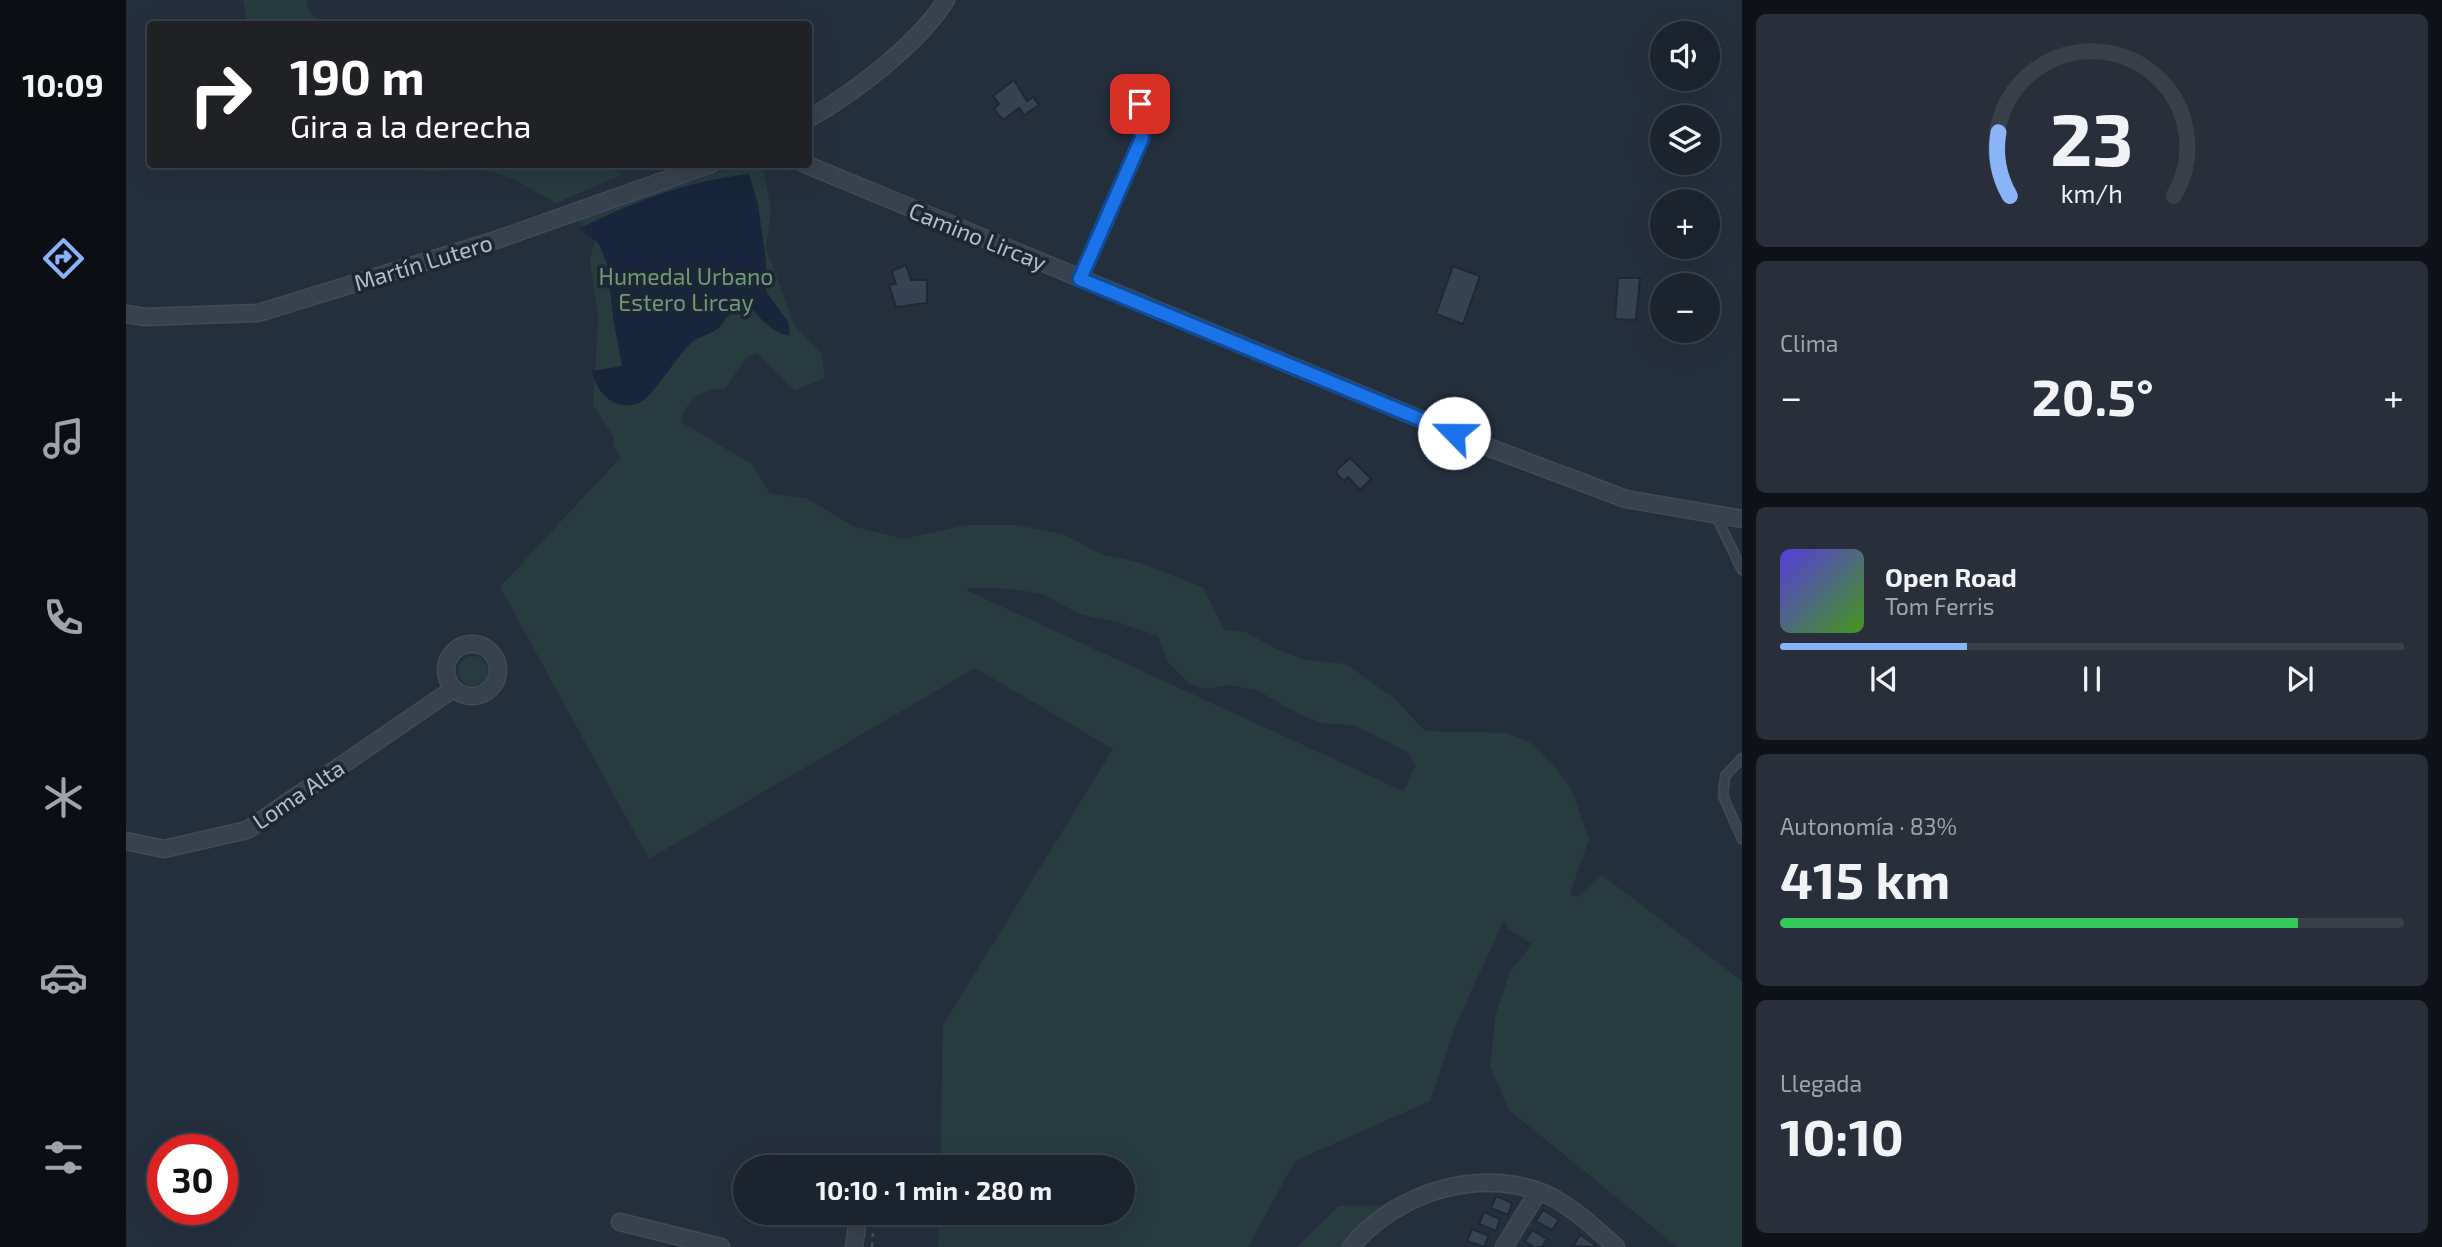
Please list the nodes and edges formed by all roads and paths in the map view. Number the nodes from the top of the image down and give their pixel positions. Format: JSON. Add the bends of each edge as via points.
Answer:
{"nodes":[{"id":1,"x":946,"y":0,"type":"edge"},
{"id":2,"x":1140,"y":104,"type":"dead end"},
{"id":3,"x":812,"y":116,"type":"edge"},
{"id":4,"x":812,"y":167,"type":"edge"},
{"id":5,"x":700,"y":168,"type":"edge"},
{"id":6,"x":1080,"y":279,"type":"junction"},
{"id":7,"x":126,"y":314,"type":"edge"},
{"id":8,"x":1715,"y":514,"type":"junction"},
{"id":9,"x":1742,"y":519,"type":"edge"},
{"id":10,"x":1742,"y":570,"type":"edge"},
{"id":11,"x":453,"y":689,"type":"dead end"},
{"id":12,"x":1742,"y":758,"type":"edge"},
{"id":13,"x":1742,"y":839,"type":"edge"},
{"id":14,"x":126,"y":841,"type":"edge"},
{"id":15,"x":1538,"y":1192,"type":"junction"},
{"id":16,"x":620,"y":1222,"type":"dead end"},
{"id":17,"x":857,"y":1226,"type":"dead end"},
{"id":18,"x":873,"y":1233,"type":"dead end"},
{"id":19,"x":1615,"y":1246,"type":"edge"},
{"id":20,"x":721,"y":1247,"type":"edge"},
{"id":21,"x":854,"y":1247,"type":"edge"},
{"id":22,"x":872,"y":1247,"type":"edge"},
{"id":23,"x":1351,"y":1247,"type":"edge"},
{"id":24,"x":1504,"y":1247,"type":"edge"}],
"edges":[{"from":1,"to":3,"type":"street","via":[[886,63]]},
{"from":2,"to":6,"type":"lane","via":[[1142,138]]},
{"from":4,"to":6,"type":"street","name":"Camino Lircay"},
{"from":5,"to":7,"type":"street","name":"Martín Lutero","via":[[496,240],[258,313]]},
{"from":6,"to":8,"type":"street","name":"Camino Lircay","via":[[1479,444],[1626,499]]},
{"from":8,"to":9,"type":"street","name":"Camino Lircay"},
{"from":8,"to":10,"type":"lane"},
{"from":11,"to":14,"type":"street","name":"Loma Alta","via":[[247,830],[164,849]]},
{"from":12,"to":13,"type":"lane","via":[[1724,776],[1723,796]]},
{"from":15,"to":19,"type":"street","via":[[1582,1217]]},
{"from":15,"to":23,"type":"street","via":[[1486,1184],[1433,1191],[1384,1215]]},
{"from":15,"to":24,"type":"street"},
{"from":16,"to":20,"type":"street","via":[[646,1237]]},
{"from":17,"to":21,"type":"street"},
{"from":18,"to":22,"type":"path"}]}
